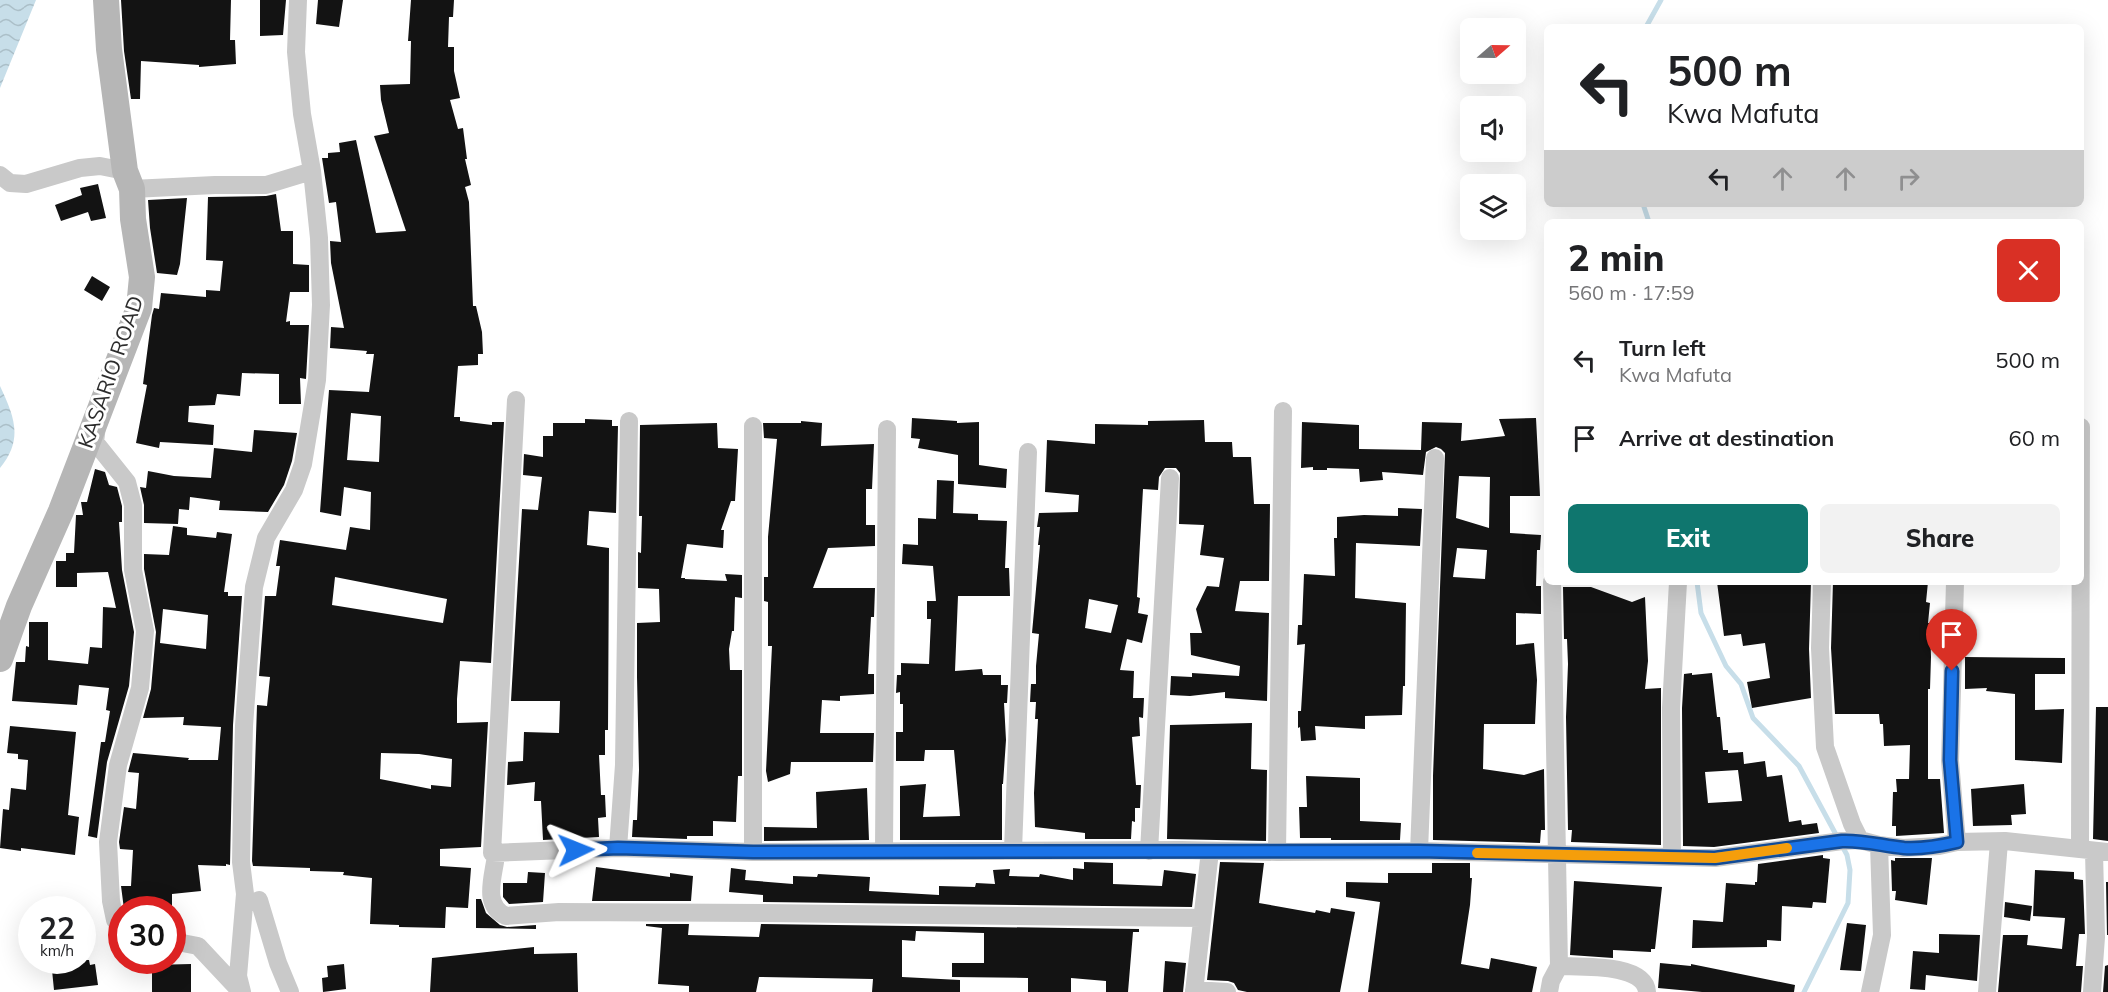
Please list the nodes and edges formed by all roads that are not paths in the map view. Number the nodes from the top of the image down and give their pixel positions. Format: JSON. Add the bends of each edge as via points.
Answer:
{"nodes":[{"id":1,"x":106,"y":0,"type":"edge"},
{"id":2,"x":298,"y":0,"type":"edge"},
{"id":3,"x":312,"y":171,"type":"junction"},
{"id":4,"x":0,"y":175,"type":"edge"},
{"id":5,"x":129,"y":180,"type":"junction"},
{"id":6,"x":516,"y":400,"type":"dead end"},
{"id":7,"x":1283,"y":411,"type":"dead end"},
{"id":8,"x":98,"y":412,"type":"junction"},
{"id":9,"x":629,"y":421,"type":"dead end"},
{"id":10,"x":753,"y":426,"type":"dead end"},
{"id":11,"x":887,"y":429,"type":"dead end"},
{"id":12,"x":1028,"y":452,"type":"dead end"},
{"id":13,"x":1435,"y":458,"type":"dead end"},
{"id":14,"x":1170,"y":478,"type":"dead end"},
{"id":15,"x":2084,"y":525,"type":"edge"},
{"id":16,"x":1552,"y":585,"type":"edge"},
{"id":17,"x":1678,"y":585,"type":"edge"},
{"id":18,"x":1822,"y":585,"type":"edge"},
{"id":19,"x":1955,"y":585,"type":"edge"},
{"id":20,"x":0,"y":660,"type":"edge"},
{"id":21,"x":1846,"y":841,"type":"junction"},
{"id":22,"x":1957,"y":842,"type":"junction"},
{"id":23,"x":1999,"y":842,"type":"junction"},
{"id":24,"x":1880,"y":844,"type":"junction"},
{"id":25,"x":618,"y":848,"type":"junction"},
{"id":26,"x":1013,"y":850,"type":"junction"},
{"id":27,"x":884,"y":851,"type":"junction"},
{"id":28,"x":1149,"y":851,"type":"junction"},
{"id":29,"x":1210,"y":851,"type":"junction"},
{"id":30,"x":1419,"y":851,"type":"junction"},
{"id":31,"x":2094,"y":851,"type":"edge"},
{"id":32,"x":753,"y":852,"type":"junction"},
{"id":33,"x":1277,"y":852,"type":"junction"},
{"id":34,"x":1557,"y":855,"type":"junction"},
{"id":35,"x":1672,"y":856,"type":"junction"},
{"id":36,"x":495,"y":862,"type":"dead end"},
{"id":37,"x":111,"y":896,"type":"edge"},
{"id":38,"x":259,"y":900,"type":"dead end"},
{"id":39,"x":1202,"y":918,"type":"junction"},
{"id":40,"x":186,"y":943,"type":"edge"},
{"id":41,"x":1558,"y":966,"type":"junction"},
{"id":42,"x":1194,"y":991,"type":"edge"},
{"id":43,"x":241,"y":992,"type":"edge"},
{"id":44,"x":290,"y":992,"type":"edge"},
{"id":45,"x":1227,"y":992,"type":"edge"},
{"id":46,"x":1549,"y":992,"type":"edge"},
{"id":47,"x":1647,"y":992,"type":"edge"},
{"id":48,"x":1870,"y":992,"type":"edge"},
{"id":49,"x":1987,"y":992,"type":"edge"},
{"id":50,"x":2092,"y":992,"type":"edge"}],
"edges":[{"from":1,"to":5,"type":"street","name":"KASARIO ROAD","via":[[109,49]]},
{"from":2,"to":3,"type":"street","via":[[296,52]]},
{"from":3,"to":5,"type":"street","via":[[266,185]]},
{"from":3,"to":43,"type":"street","via":[[319,238],[317,380],[303,464],[294,490],[266,538],[254,587],[244,726],[240,862],[245,894],[238,964]]},
{"from":4,"to":5,"type":"street","via":[[10,183],[26,184],[100,166]]},
{"from":5,"to":8,"type":"street","name":"KASARIO ROAD","via":[[142,277],[139,308]]},
{"from":6,"to":25,"type":"street","via":[[492,853]]},
{"from":7,"to":33,"type":"street"},
{"from":8,"to":20,"type":"street","name":"KASARIO ROAD"},
{"from":8,"to":37,"type":"street","via":[[95,442],[128,482],[133,505],[133,570],[145,631],[140,688],[118,765],[108,842]]},
{"from":9,"to":25,"type":"street","via":[[624,765]]},
{"from":10,"to":32,"type":"street"},
{"from":11,"to":27,"type":"street"},
{"from":12,"to":26,"type":"street"},
{"from":13,"to":30,"type":"street"},
{"from":14,"to":28,"type":"street"},
{"from":15,"to":31,"type":"street"},
{"from":16,"to":34,"type":"street"},
{"from":17,"to":35,"type":"street","via":[[1671,708]]},
{"from":18,"to":21,"type":"street","via":[[1820,648],[1825,747],[1852,824]]},
{"from":19,"to":22,"type":"street","via":[[1950,760]]},
{"from":21,"to":24,"type":"street"},
{"from":21,"to":35,"type":"street","via":[[1715,858]]},
{"from":22,"to":23,"type":"street"},
{"from":22,"to":24,"type":"street","via":[[1903,848]]},
{"from":23,"to":31,"type":"street"},
{"from":23,"to":49,"type":"street"},
{"from":24,"to":48,"type":"street","via":[[1882,935]]},
{"from":25,"to":32,"type":"street"},
{"from":26,"to":27,"type":"street"},
{"from":26,"to":28,"type":"street"},
{"from":27,"to":32,"type":"street"},
{"from":28,"to":29,"type":"street"},
{"from":29,"to":33,"type":"street"},
{"from":29,"to":39,"type":"street"},
{"from":30,"to":33,"type":"street"},
{"from":30,"to":34,"type":"street"},
{"from":31,"to":50,"type":"street","via":[[2096,936]]},
{"from":34,"to":35,"type":"street"},
{"from":34,"to":41,"type":"street"},
{"from":36,"to":39,"type":"street","via":[[490,897],[506,916],[558,912]]},
{"from":38,"to":44,"type":"street"},
{"from":39,"to":42,"type":"street"},
{"from":40,"to":43,"type":"street","via":[[198,946]]},
{"from":41,"to":46,"type":"street"},
{"from":41,"to":47,"type":"street","via":[[1630,973],[1642,979]]},
{"from":42,"to":45,"type":"street"}]}
